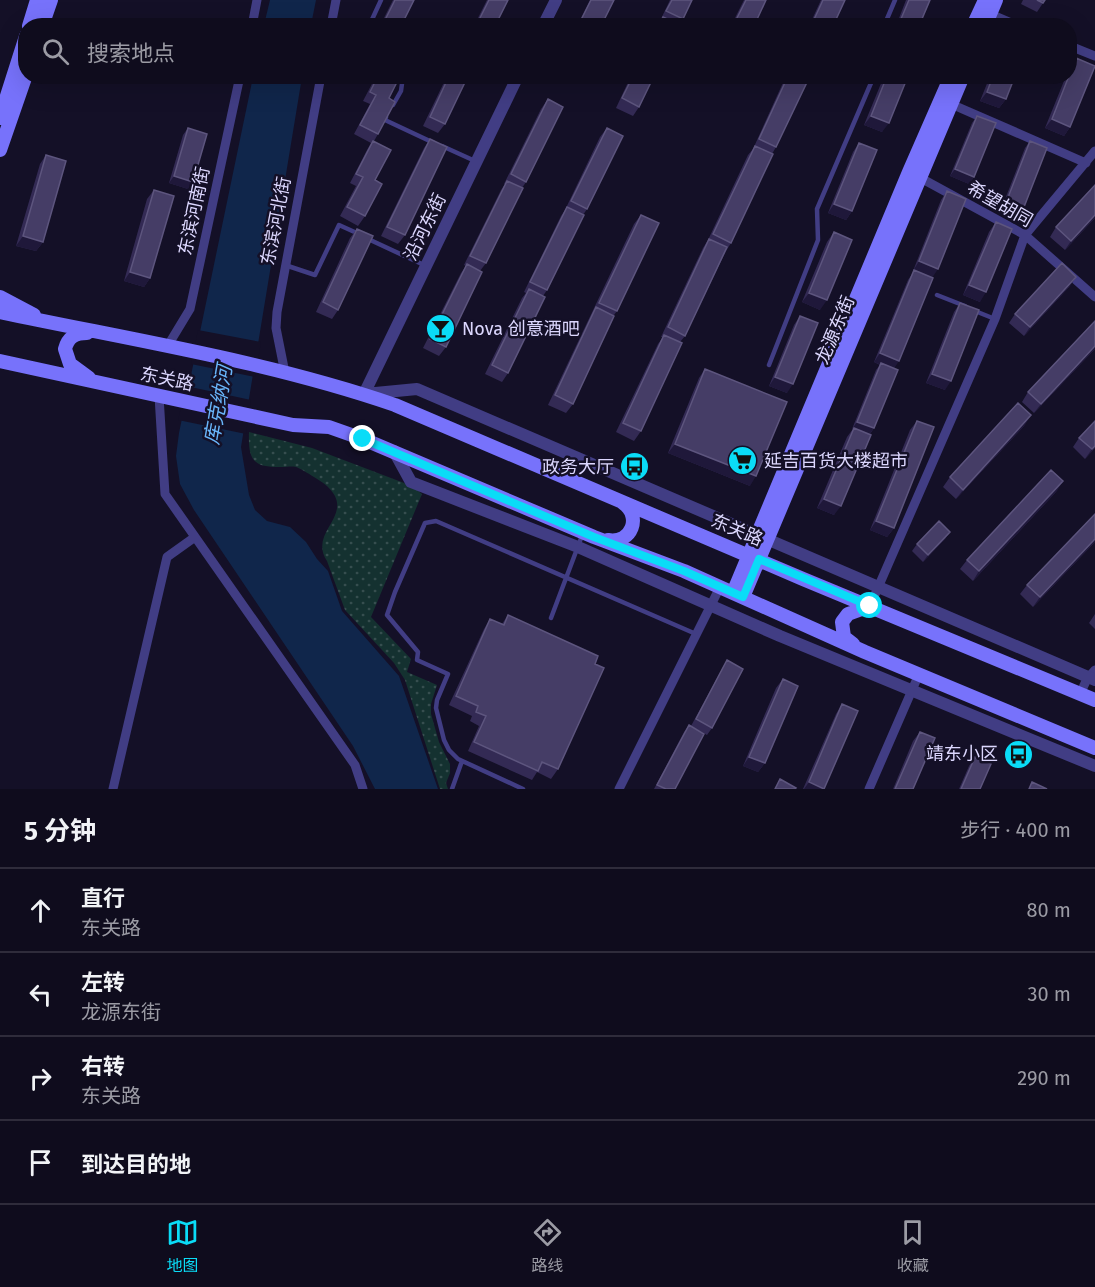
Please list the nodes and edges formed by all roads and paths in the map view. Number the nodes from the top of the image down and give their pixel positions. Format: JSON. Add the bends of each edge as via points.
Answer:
{"nodes":[{"id":1,"x":37,"y":0,"type":"edge"},
{"id":2,"x":51,"y":0,"type":"edge"},
{"id":3,"x":257,"y":0,"type":"edge"},
{"id":4,"x":336,"y":0,"type":"edge"},
{"id":5,"x":381,"y":0,"type":"edge"},
{"id":6,"x":556,"y":0,"type":"edge"},
{"id":7,"x":895,"y":0,"type":"edge"},
{"id":8,"x":985,"y":0,"type":"edge"},
{"id":9,"x":996,"y":0,"type":"edge"},
{"id":10,"x":31,"y":18,"type":"edge"},
{"id":11,"x":45,"y":18,"type":"edge"},
{"id":12,"x":254,"y":18,"type":"edge"},
{"id":13,"x":333,"y":18,"type":"edge"},
{"id":14,"x":373,"y":18,"type":"edge"},
{"id":15,"x":547,"y":18,"type":"edge"},
{"id":16,"x":887,"y":18,"type":"edge"},
{"id":17,"x":977,"y":18,"type":"edge"},
{"id":18,"x":989,"y":18,"type":"edge"},
{"id":19,"x":1077,"y":49,"type":"edge"},
{"id":20,"x":1095,"y":56,"type":"edge"},
{"id":21,"x":18,"y":61,"type":"edge"},
{"id":22,"x":23,"y":84,"type":"edge"},
{"id":23,"x":238,"y":84,"type":"edge"},
{"id":24,"x":319,"y":84,"type":"edge"},
{"id":25,"x":402,"y":84,"type":"edge"},
{"id":26,"x":514,"y":84,"type":"edge"},
{"id":27,"x":871,"y":84,"type":"edge"},
{"id":28,"x":948,"y":84,"type":"edge"},
{"id":29,"x":960,"y":84,"type":"edge"},
{"id":30,"x":951,"y":104,"type":"junction"},
{"id":31,"x":0,"y":118,"type":"edge"},
{"id":32,"x":0,"y":150,"type":"edge"},
{"id":33,"x":1095,"y":151,"type":"edge"},
{"id":34,"x":477,"y":162,"type":"junction"},
{"id":35,"x":1086,"y":163,"type":"junction"},
{"id":36,"x":914,"y":175,"type":"junction"},
{"id":37,"x":1025,"y":235,"type":"junction"},
{"id":38,"x":285,"y":264,"type":"junction"},
{"id":39,"x":426,"y":266,"type":"junction"},
{"id":40,"x":937,"y":295,"type":"dead end"},
{"id":41,"x":0,"y":297,"type":"edge"},
{"id":42,"x":1095,"y":297,"type":"edge"},
{"id":43,"x":0,"y":312,"type":"edge"},
{"id":44,"x":995,"y":319,"type":"junction"},
{"id":45,"x":49,"y":322,"type":"junction"},
{"id":46,"x":99,"y":333,"type":"junction"},
{"id":47,"x":173,"y":348,"type":"junction"},
{"id":48,"x":1,"y":362,"type":"edge"},
{"id":49,"x":769,"y":365,"type":"dead end"},
{"id":50,"x":281,"y":372,"type":"junction"},
{"id":51,"x":93,"y":382,"type":"junction"},
{"id":52,"x":364,"y":394,"type":"junction"},
{"id":53,"x":159,"y":396,"type":"junction"},
{"id":54,"x":394,"y":452,"type":"junction"},
{"id":55,"x":617,"y":499,"type":"junction"},
{"id":56,"x":589,"y":534,"type":"junction"},
{"id":57,"x":195,"y":537,"type":"junction"},
{"id":58,"x":762,"y":537,"type":"junction"},
{"id":59,"x":578,"y":547,"type":"junction"},
{"id":60,"x":754,"y":557,"type":"junction"},
{"id":61,"x":566,"y":578,"type":"junction"},
{"id":62,"x":720,"y":587,"type":"junction"},
{"id":63,"x":878,"y":587,"type":"junction"},
{"id":64,"x":738,"y":595,"type":"junction"},
{"id":65,"x":711,"y":604,"type":"junction"},
{"id":66,"x":870,"y":606,"type":"junction"},
{"id":67,"x":551,"y":618,"type":"dead end"},
{"id":68,"x":696,"y":634,"type":"junction"},
{"id":69,"x":865,"y":652,"type":"junction"},
{"id":70,"x":919,"y":674,"type":"junction"},
{"id":71,"x":1093,"y":676,"type":"edge"},
{"id":72,"x":912,"y":690,"type":"junction"},
{"id":73,"x":1080,"y":694,"type":"junction"},
{"id":74,"x":1095,"y":700,"type":"edge"},
{"id":75,"x":1093,"y":746,"type":"edge"},
{"id":76,"x":462,"y":761,"type":"junction"},
{"id":77,"x":1095,"y":766,"type":"edge"},
{"id":78,"x":113,"y":789,"type":"edge"},
{"id":79,"x":363,"y":789,"type":"edge"},
{"id":80,"x":452,"y":789,"type":"edge"},
{"id":81,"x":523,"y":789,"type":"edge"},
{"id":82,"x":618,"y":789,"type":"edge"},
{"id":83,"x":869,"y":789,"type":"edge"}],
"edges":[{"from":1,"to":10,"type":"main road"},
{"from":2,"to":11,"type":"main road"},
{"from":3,"to":12,"type":"street"},
{"from":4,"to":13,"type":"street"},
{"from":5,"to":14,"type":"lane"},
{"from":6,"to":15,"type":"street"},
{"from":7,"to":16,"type":"lane"},
{"from":8,"to":17,"type":"main road"},
{"from":9,"to":18,"type":"main road"},
{"from":19,"to":20,"type":"street"},
{"from":21,"to":31,"type":"main road"},
{"from":22,"to":32,"type":"main road"},
{"from":23,"to":47,"type":"street","name":"东滨河南街","via":[[189,309]]},
{"from":24,"to":38,"type":"street","name":"东滨河北街"},
{"from":25,"to":34,"type":"lane","via":[[385,120]]},
{"from":26,"to":34,"type":"street","name":"沿河东街"},
{"from":27,"to":49,"type":"lane","via":[[817,209],[818,240]]},
{"from":28,"to":36,"type":"main road","name":"龙源东街"},
{"from":29,"to":30,"type":"main road","name":"龙源东街"},
{"from":30,"to":35,"type":"street"},
{"from":30,"to":36,"type":"main road","name":"龙源东街"},
{"from":33,"to":35,"type":"street"},
{"from":34,"to":39,"type":"street","name":"沿河东街"},
{"from":35,"to":37,"type":"street"},
{"from":36,"to":37,"type":"street","name":"希望胡同"},
{"from":36,"to":58,"type":"main road","name":"龙源东街"},
{"from":37,"to":42,"type":"street","name":"希望胡同"},
{"from":37,"to":44,"type":"street"},
{"from":38,"to":39,"type":"lane","via":[[315,275],[339,225]]},
{"from":38,"to":50,"type":"street","name":"东滨河北街","via":[[276,328]]},
{"from":39,"to":52,"type":"street","name":"沿河东街"},
{"from":40,"to":44,"type":"lane"},
{"from":41,"to":45,"type":"main road"},
{"from":43,"to":45,"type":"main road","name":"东关路"},
{"from":44,"to":63,"type":"street"},
{"from":45,"to":46,"type":"main road","name":"东关路"},
{"from":46,"to":47,"type":"main road","name":"东关路"},
{"from":46,"to":51,"type":"main road","via":[[74,335],[65,349],[70,364]]},
{"from":47,"to":50,"type":"main road","name":"东关路"},
{"from":48,"to":51,"type":"main road","name":"东关路"},
{"from":50,"to":52,"type":"main road","name":"东关路"},
{"from":51,"to":53,"type":"main road","name":"东关路"},
{"from":52,"to":55,"type":"main road","name":"东关路"},
{"from":52,"to":58,"type":"street","name":"东关路","via":[[417,389]]},
{"from":53,"to":54,"type":"main road","name":"东关路","via":[[293,425],[329,428]]},
{"from":53,"to":57,"type":"street","via":[[165,494]]},
{"from":54,"to":56,"type":"main road","name":"东关路"},
{"from":54,"to":59,"type":"street","via":[[411,482]]},
{"from":55,"to":56,"type":"main road","via":[[633,515],[633,527],[626,537],[613,541]]},
{"from":55,"to":60,"type":"main road","name":"东关路"},
{"from":56,"to":59,"type":"lane"},
{"from":56,"to":62,"type":"main road","name":"东关路"},
{"from":57,"to":78,"type":"street","via":[[167,557]]},
{"from":57,"to":79,"type":"street","via":[[355,765]]},
{"from":58,"to":60,"type":"main road","name":"龙源东街"},
{"from":58,"to":63,"type":"street","name":"东关路"},
{"from":59,"to":61,"type":"lane"},
{"from":59,"to":65,"type":"street"},
{"from":60,"to":64,"type":"main road","name":"龙源东街"},
{"from":60,"to":66,"type":"main road","name":"东关路"},
{"from":61,"to":67,"type":"lane"},
{"from":61,"to":68,"type":"lane"},
{"from":61,"to":76,"type":"lane","via":[[436,521],[423,526],[387,615],[417,650],[417,660],[448,675],[437,700],[436,715],[446,745]]},
{"from":62,"to":64,"type":"main road","name":"东关路"},
{"from":62,"to":65,"type":"street"},
{"from":63,"to":66,"type":"street"},
{"from":63,"to":71,"type":"street","name":"东关路"},
{"from":64,"to":69,"type":"main road","name":"东关路"},
{"from":65,"to":68,"type":"street"},
{"from":65,"to":72,"type":"street"},
{"from":66,"to":69,"type":"main road","via":[[848,614],[841,627],[847,640]]},
{"from":66,"to":73,"type":"main road","name":"东关路"},
{"from":68,"to":82,"type":"street"},
{"from":69,"to":70,"type":"main road","name":"东关路"},
{"from":70,"to":72,"type":"street"},
{"from":70,"to":75,"type":"main road","name":"东关路"},
{"from":71,"to":73,"type":"street"},
{"from":72,"to":77,"type":"street"},
{"from":72,"to":83,"type":"street"},
{"from":73,"to":74,"type":"main road","name":"东关路"},
{"from":76,"to":80,"type":"lane"},
{"from":76,"to":81,"type":"lane"}]}
